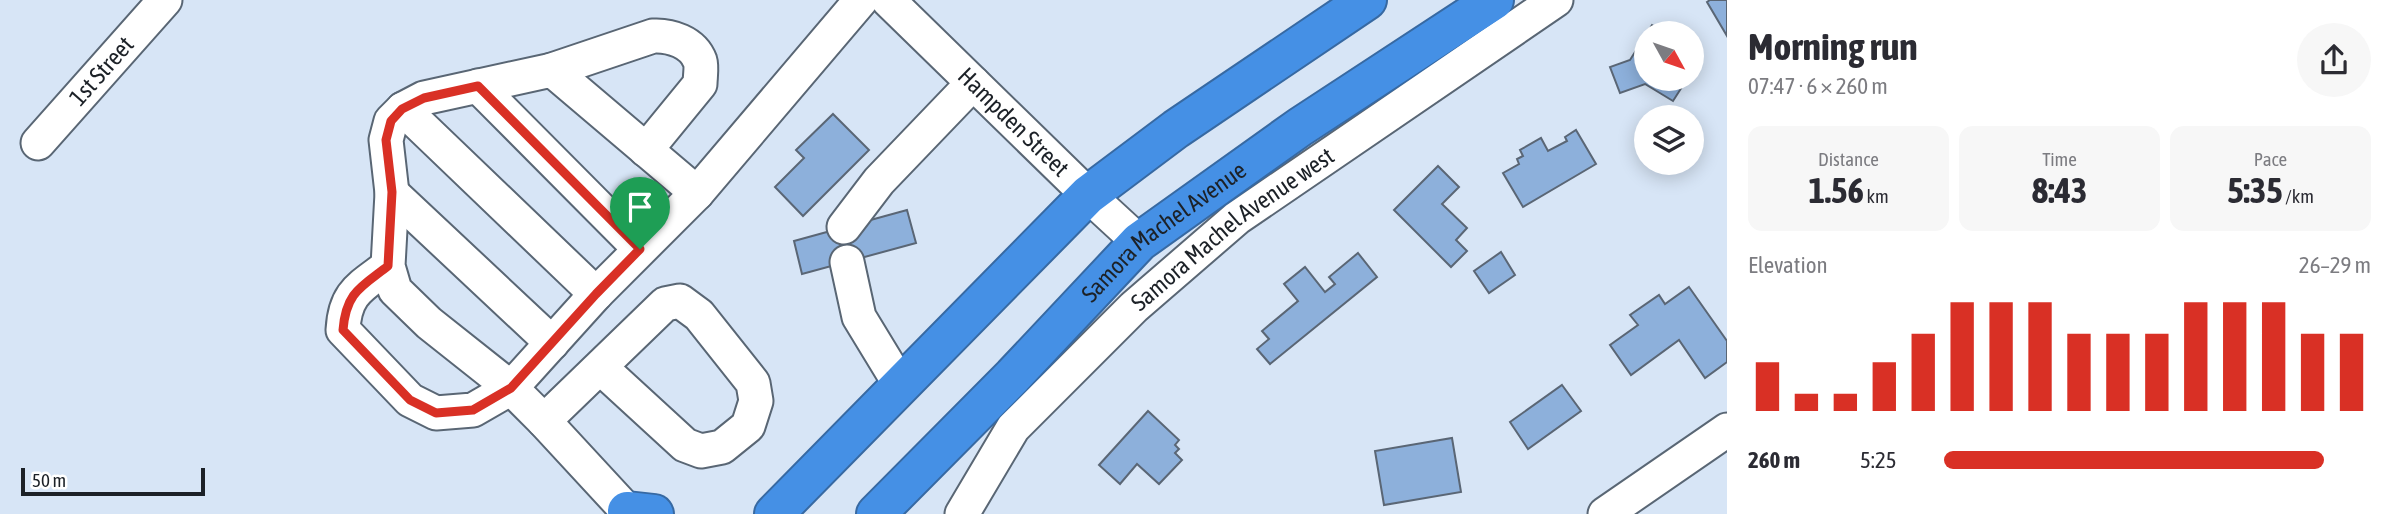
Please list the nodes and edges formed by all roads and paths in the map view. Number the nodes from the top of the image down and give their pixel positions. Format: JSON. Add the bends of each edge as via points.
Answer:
{"nodes":[{"id":1,"x":165,"y":0,"type":"edge"},
{"id":2,"x":861,"y":0,"type":"edge"},
{"id":3,"x":887,"y":0,"type":"edge"},
{"id":4,"x":1367,"y":0,"type":"edge"},
{"id":5,"x":1494,"y":0,"type":"edge"},
{"id":6,"x":1556,"y":0,"type":"edge"},
{"id":7,"x":552,"y":70,"type":"junction"},
{"id":8,"x":973,"y":83,"type":"junction"},
{"id":9,"x":478,"y":86,"type":"junction"},
{"id":10,"x":402,"y":109,"type":"junction"},
{"id":11,"x":38,"y":143,"type":"dead end"},
{"id":12,"x":646,"y":150,"type":"junction"},
{"id":13,"x":392,"y":192,"type":"junction"},
{"id":14,"x":697,"y":193,"type":"junction"},
{"id":15,"x":1088,"y":195,"type":"junction"},
{"id":16,"x":844,"y":227,"type":"dead end"},
{"id":17,"x":1139,"y":242,"type":"junction"},
{"id":18,"x":640,"y":249,"type":"junction"},
{"id":19,"x":847,"y":262,"type":"dead end"},
{"id":20,"x":388,"y":266,"type":"junction"},
{"id":21,"x":596,"y":294,"type":"junction"},
{"id":22,"x":552,"y":342,"type":"junction"},
{"id":23,"x":600,"y":367,"type":"junction"},
{"id":24,"x":901,"y":386,"type":"junction"},
{"id":25,"x":511,"y":388,"type":"junction"},
{"id":26,"x":544,"y":421,"type":"junction"},
{"id":27,"x":1727,"y":430,"type":"edge"},
{"id":28,"x":635,"y":513,"type":"edge"},
{"id":29,"x":774,"y":514,"type":"edge"},
{"id":30,"x":876,"y":514,"type":"edge"},
{"id":31,"x":962,"y":514,"type":"edge"},
{"id":32,"x":1605,"y":514,"type":"edge"}],
"edges":[{"from":1,"to":11,"type":"street","name":"1st Street"},
{"from":2,"to":14,"type":"street"},
{"from":3,"to":8,"type":"street","name":"Hampden Street"},
{"from":4,"to":15,"type":"highway","via":[[1176,129]]},
{"from":5,"to":17,"type":"highway","name":"Samora Machel Avenue","via":[[1300,127]]},
{"from":6,"to":31,"type":"street","name":"Samora Machel Avenue west","via":[[1237,218],[1134,307],[1013,428]]},
{"from":7,"to":9,"type":"street"},
{"from":7,"to":12,"type":"street"},
{"from":7,"to":12,"type":"street","via":[[653,36],[667,35],[686,44],[700,61],[700,84]]},
{"from":8,"to":15,"type":"street","name":"Hampden Street"},
{"from":8,"to":16,"type":"street","via":[[879,181]]},
{"from":9,"to":10,"type":"street","via":[[424,98]]},
{"from":9,"to":18,"type":"street"},
{"from":10,"to":13,"type":"street","via":[[391,121],[386,140]]},
{"from":10,"to":21,"type":"street"},
{"from":12,"to":14,"type":"street"},
{"from":13,"to":20,"type":"street"},
{"from":13,"to":22,"type":"street"},
{"from":14,"to":18,"type":"street"},
{"from":15,"to":17,"type":"street","name":"Hampden Street"},
{"from":15,"to":24,"type":"highway"},
{"from":17,"to":30,"type":"highway","name":"Samora Machel Avenue"},
{"from":18,"to":21,"type":"street"},
{"from":19,"to":24,"type":"street","via":[[859,317]]},
{"from":20,"to":25,"type":"street","via":[[395,290]]},
{"from":20,"to":25,"type":"street","via":[[353,292],[343,330],[410,400],[436,413],[473,410]]},
{"from":21,"to":22,"type":"street"},
{"from":22,"to":25,"type":"street"},
{"from":23,"to":23,"type":"street","via":[[665,304],[680,301],[699,315],[753,383],[756,401],[748,426],[722,447],[701,451],[685,445]]},
{"from":23,"to":26,"type":"street"},
{"from":24,"to":29,"type":"highway"},
{"from":25,"to":26,"type":"street"},
{"from":26,"to":28,"type":"street"},
{"from":27,"to":32,"type":"street"}]}
